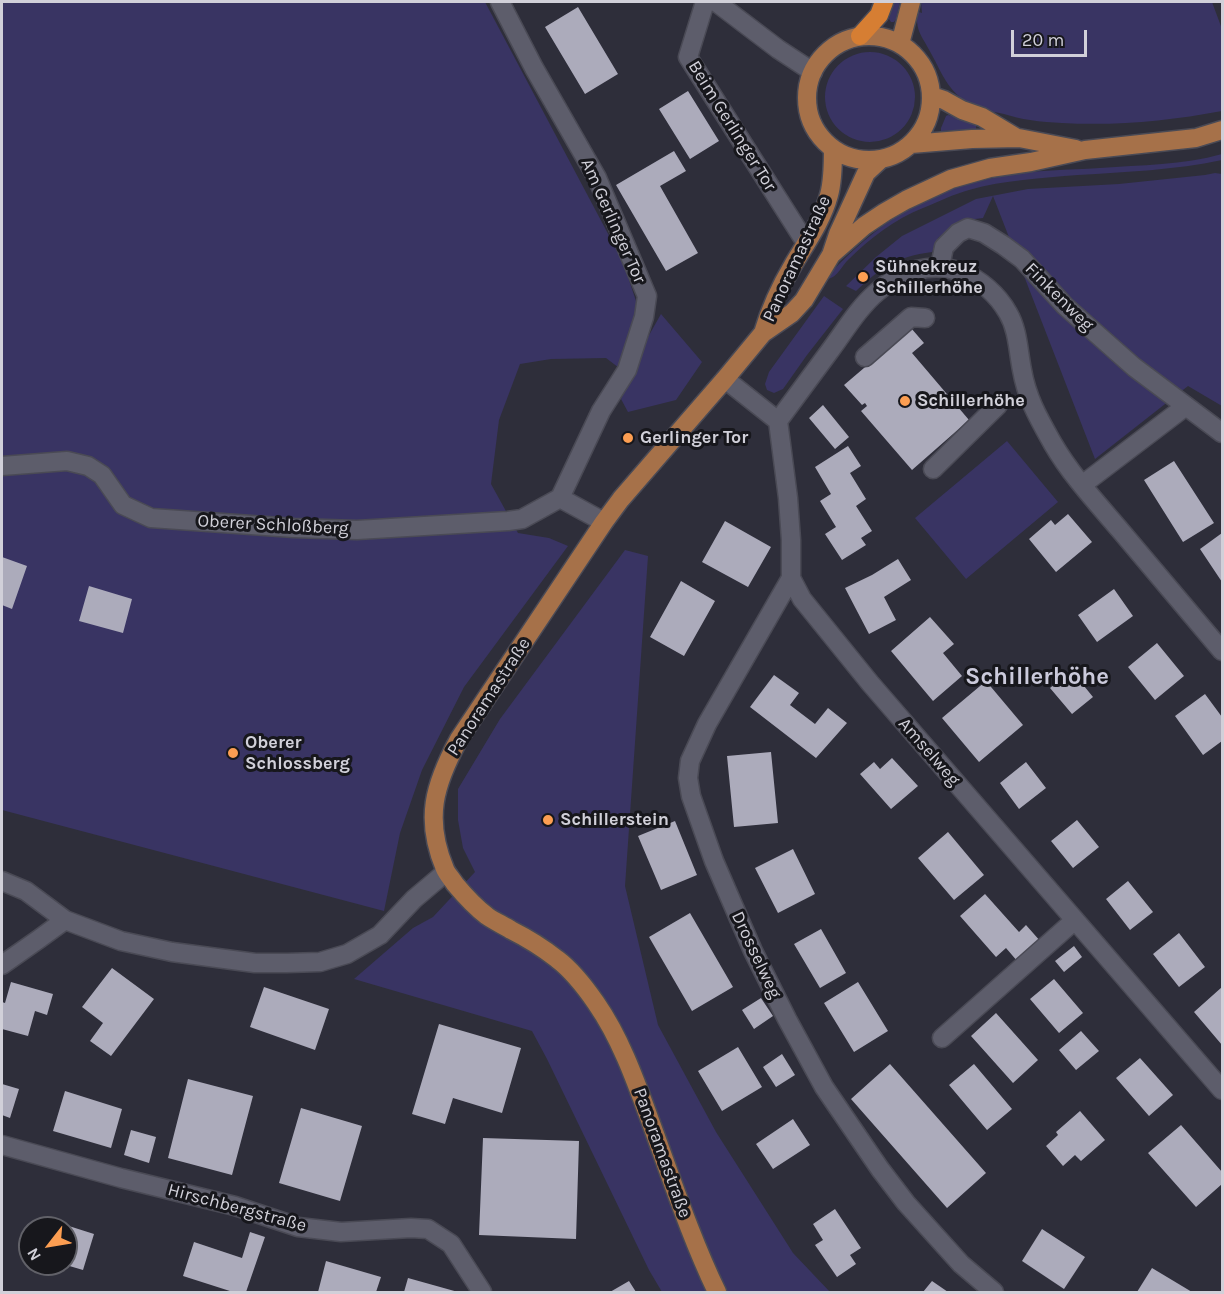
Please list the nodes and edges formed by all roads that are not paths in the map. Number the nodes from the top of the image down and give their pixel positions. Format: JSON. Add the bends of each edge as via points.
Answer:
{"nodes":[{"id":1,"x":500,"y":2,"type":"edge"},
{"id":2,"x":705,"y":2,"type":"edge"},
{"id":3,"x":716,"y":2,"type":"edge"},
{"id":4,"x":884,"y":2,"type":"edge"},
{"id":5,"x":911,"y":2,"type":"edge"},
{"id":6,"x":860,"y":36,"type":"junction"},
{"id":7,"x":900,"y":44,"type":"junction"},
{"id":8,"x":813,"y":72,"type":"junction"},
{"id":9,"x":932,"y":96,"type":"junction"},
{"id":10,"x":1222,"y":130,"type":"edge"},
{"id":11,"x":1019,"y":138,"type":"junction"},
{"id":12,"x":912,"y":144,"type":"junction"},
{"id":13,"x":833,"y":149,"type":"junction"},
{"id":14,"x":1084,"y":150,"type":"junction"},
{"id":15,"x":880,"y":160,"type":"junction"},
{"id":16,"x":806,"y":243,"type":"junction"},
{"id":17,"x":831,"y":255,"type":"junction"},
{"id":18,"x":940,"y":267,"type":"junction"},
{"id":19,"x":925,"y":318,"type":"dead end"},
{"id":20,"x":763,"y":333,"type":"junction"},
{"id":21,"x":865,"y":357,"type":"dead end"},
{"id":22,"x":725,"y":380,"type":"junction"},
{"id":23,"x":999,"y":405,"type":"dead end"},
{"id":24,"x":1186,"y":406,"type":"junction"},
{"id":25,"x":778,"y":421,"type":"junction"},
{"id":26,"x":1222,"y":433,"type":"edge"},
{"id":27,"x":2,"y":466,"type":"edge"},
{"id":28,"x":933,"y":469,"type":"dead end"},
{"id":29,"x":1082,"y":486,"type":"junction"},
{"id":30,"x":560,"y":498,"type":"junction"},
{"id":31,"x":604,"y":522,"type":"junction"},
{"id":32,"x":791,"y":578,"type":"junction"},
{"id":33,"x":1222,"y":651,"type":"edge"},
{"id":34,"x":446,"y":872,"type":"junction"},
{"id":35,"x":2,"y":881,"type":"edge"},
{"id":36,"x":65,"y":920,"type":"junction"},
{"id":37,"x":1075,"y":920,"type":"junction"},
{"id":38,"x":2,"y":964,"type":"edge"},
{"id":39,"x":942,"y":1038,"type":"dead end"},
{"id":40,"x":1222,"y":1090,"type":"edge"},
{"id":41,"x":2,"y":1145,"type":"edge"},
{"id":42,"x":482,"y":1293,"type":"edge"},
{"id":43,"x":717,"y":1293,"type":"edge"},
{"id":44,"x":994,"y":1293,"type":"edge"}],
"edges":[{"from":1,"to":30,"type":"street","name":"Am Gerlinger Tor","via":[[597,178],[646,296],[644,317],[627,370],[601,411]]},
{"from":2,"to":16,"type":"street","name":"Beim Gerlinger Tor","via":[[688,57]]},
{"from":3,"to":8,"type":"street"},
{"from":4,"to":6,"type":"highway","via":[[879,15]]},
{"from":5,"to":7,"type":"main road"},
{"from":6,"to":7,"type":"main road","via":[[881,37]]},
{"from":6,"to":8,"type":"main road","via":[[832,48]]},
{"from":7,"to":9,"type":"main road","via":[[917,57]]},
{"from":8,"to":13,"type":"main road","via":[[807,90],[808,110],[815,129]]},
{"from":9,"to":11,"type":"main road"},
{"from":9,"to":12,"type":"main road","via":[[930,114]]},
{"from":10,"to":14,"type":"main road","via":[[1196,138]]},
{"from":11,"to":12,"type":"main road"},
{"from":11,"to":14,"type":"main road"},
{"from":12,"to":15,"type":"main road"},
{"from":13,"to":15,"type":"main road","via":[[861,160]]},
{"from":13,"to":16,"type":"main road","name":"Panoramastraße","via":[[829,195]]},
{"from":14,"to":17,"type":"main road","via":[[951,179],[885,212]]},
{"from":15,"to":17,"type":"main road","name":"Panoramastraße","via":[[866,173]]},
{"from":16,"to":20,"type":"main road","name":"Panoramastraße","via":[[775,299]]},
{"from":17,"to":20,"type":"main road","name":"Panoramastraße","via":[[804,300]]},
{"from":18,"to":24,"type":"street","name":"Finkenweg","via":[[944,247],[958,233],[968,228],[984,233],[1022,259],[1065,306],[1134,367]]},
{"from":18,"to":25,"type":"street","via":[[914,270],[878,291]]},
{"from":18,"to":29,"type":"street","via":[[969,275],[998,298],[1009,314],[1033,409]]},
{"from":19,"to":21,"type":"street","via":[[911,317]]},
{"from":20,"to":22,"type":"main road","name":"Panoramastraße"},
{"from":22,"to":25,"type":"street"},
{"from":22,"to":31,"type":"main road","name":"Panoramastraße"},
{"from":23,"to":28,"type":"street"},
{"from":24,"to":26,"type":"street","name":"Finkenweg"},
{"from":24,"to":29,"type":"street"},
{"from":25,"to":32,"type":"street","via":[[788,498]]},
{"from":27,"to":30,"type":"street","name":"Oberer Schloßberg","via":[[67,461],[88,466],[102,475],[123,505],[151,518],[294,528],[357,530],[508,521],[522,519]]},
{"from":29,"to":33,"type":"street"},
{"from":30,"to":31,"type":"street"},
{"from":31,"to":34,"type":"main road","name":"Panoramastraße","via":[[447,762],[434,804],[433,825]]},
{"from":32,"to":37,"type":"street","name":"Amselweg","via":[[802,599],[870,683]]},
{"from":32,"to":44,"type":"street","name":"Drosselweg","via":[[690,761],[691,796],[753,951],[824,1087],[906,1203],[961,1264]]},
{"from":34,"to":36,"type":"street","via":[[380,935],[347,954],[320,962],[255,963],[172,952],[121,941]]},
{"from":34,"to":43,"type":"main road","name":"Panoramastraße","via":[[489,917],[558,959],[579,979],[602,1011],[626,1058]]},
{"from":35,"to":36,"type":"street","via":[[26,891]]},
{"from":36,"to":38,"type":"street"},
{"from":37,"to":39,"type":"street"},
{"from":37,"to":40,"type":"street","name":"Amselweg"},
{"from":41,"to":42,"type":"street","name":"Hirschbergstraße","via":[[235,1206],[298,1227],[341,1232],[428,1229],[451,1244]]}]}
